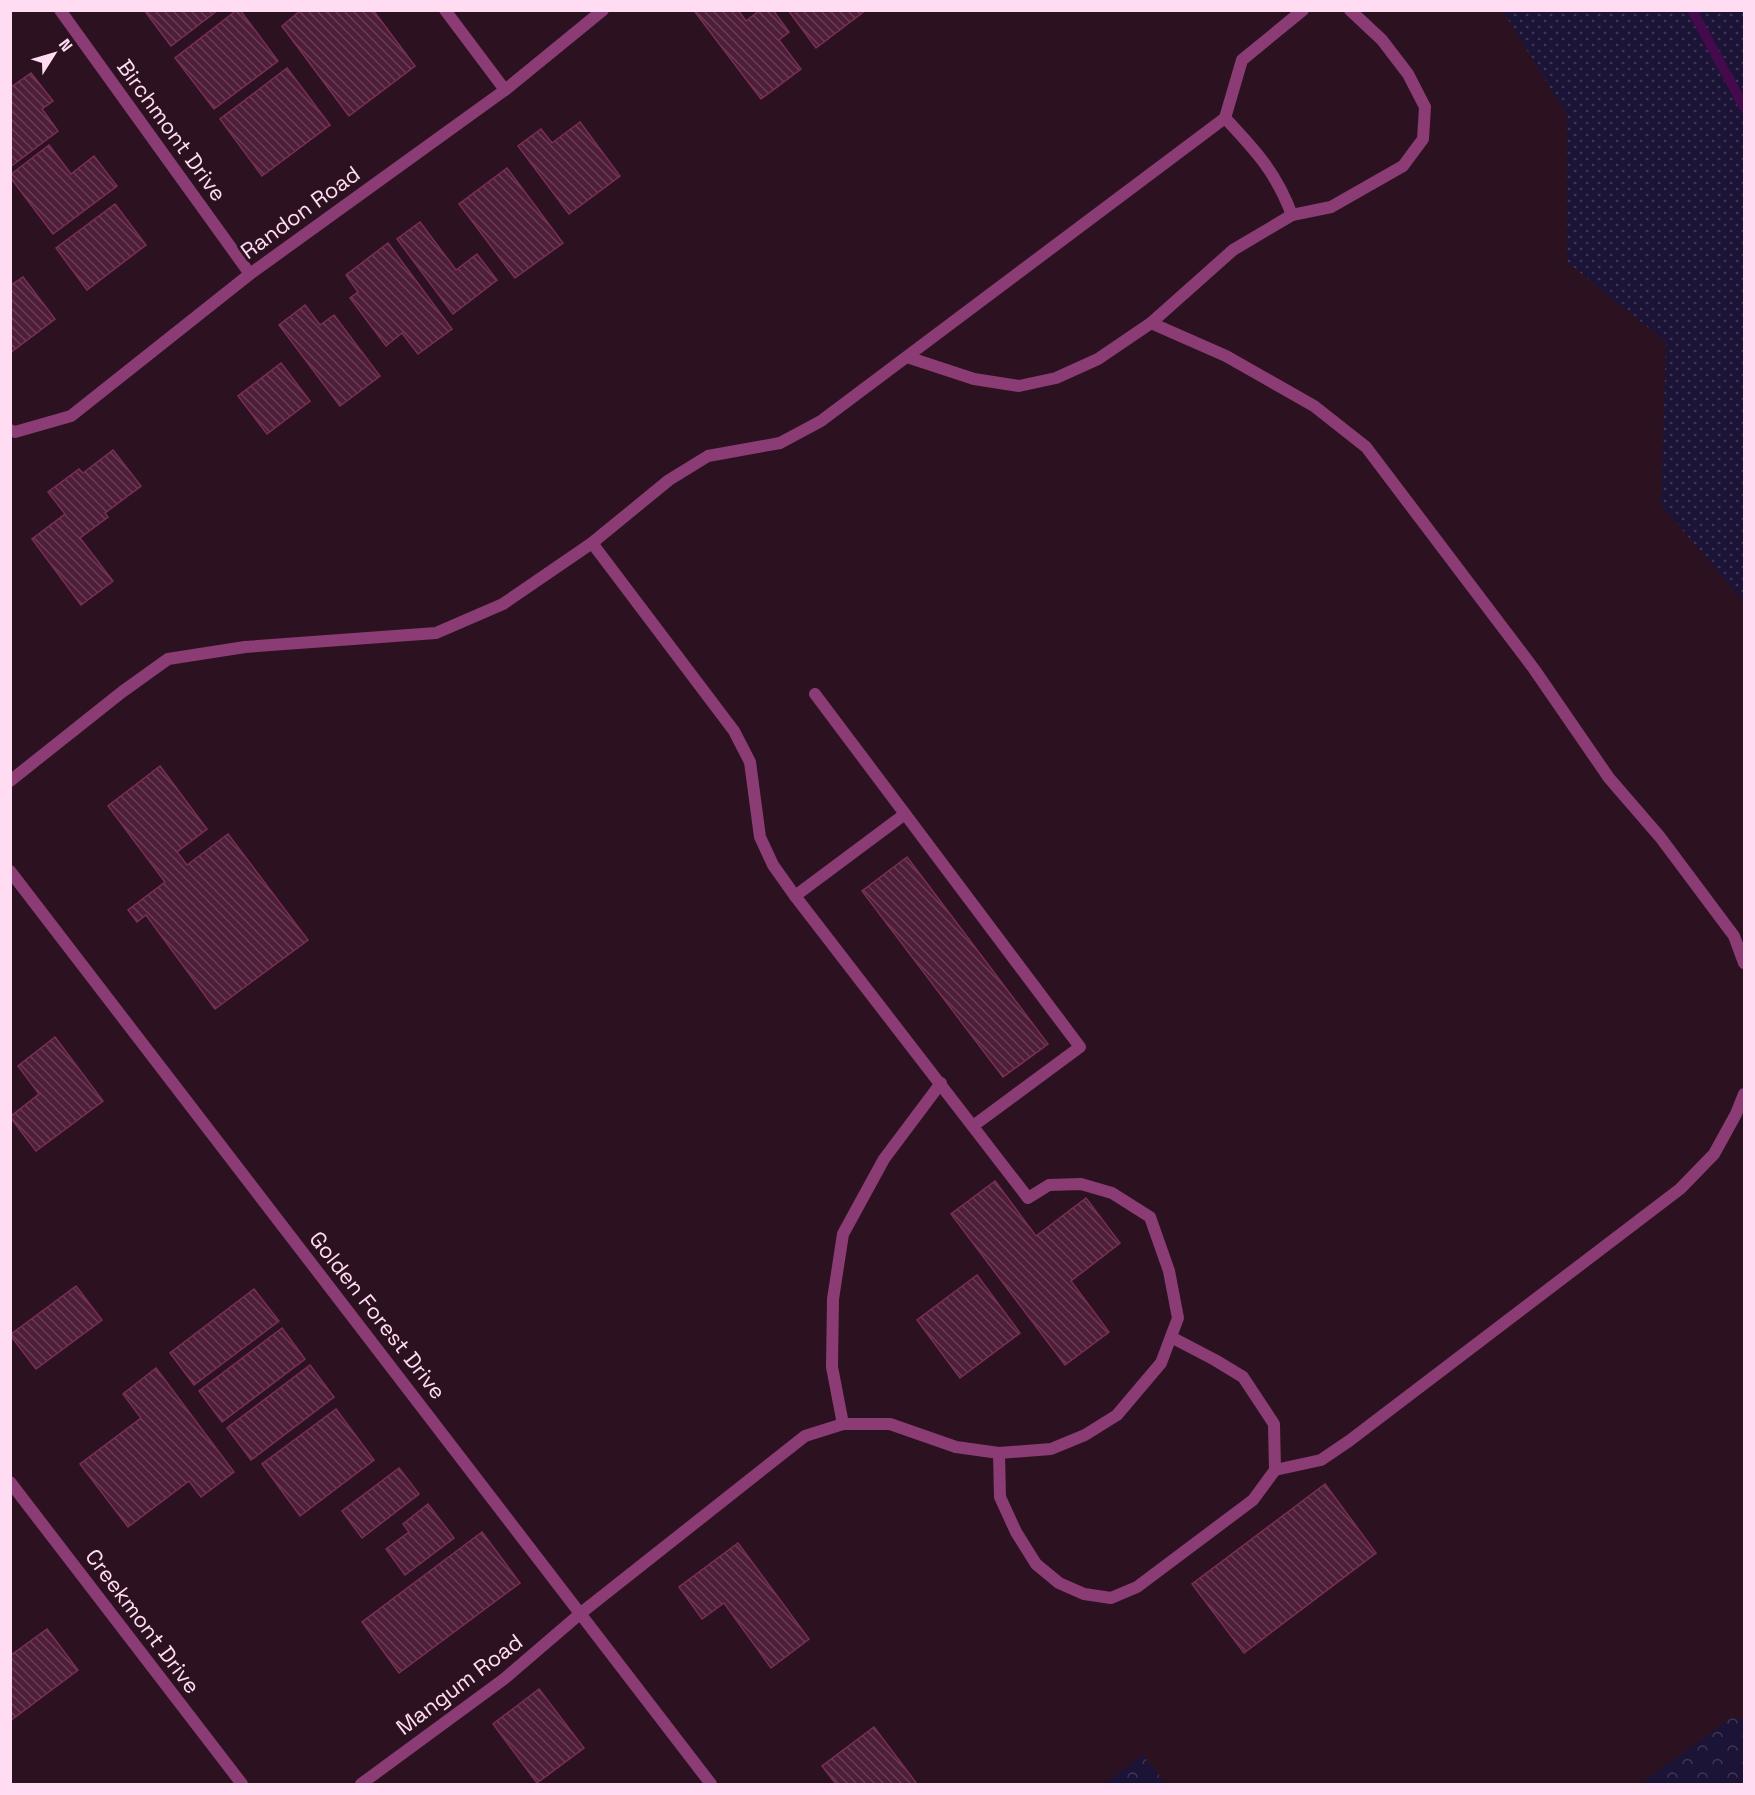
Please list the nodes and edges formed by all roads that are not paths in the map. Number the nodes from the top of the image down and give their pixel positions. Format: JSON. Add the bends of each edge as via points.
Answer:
{"nodes":[{"id":1,"x":60,"y":10,"type":"edge"},
{"id":2,"x":445,"y":10,"type":"edge"},
{"id":3,"x":603,"y":10,"type":"edge"},
{"id":4,"x":1303,"y":10,"type":"edge"},
{"id":5,"x":1350,"y":10,"type":"edge"},
{"id":6,"x":505,"y":90,"type":"junction"},
{"id":7,"x":1225,"y":118,"type":"junction"},
{"id":8,"x":1292,"y":215,"type":"junction"},
{"id":9,"x":250,"y":274,"type":"junction"},
{"id":10,"x":1151,"y":323,"type":"junction"},
{"id":11,"x":907,"y":357,"type":"junction"},
{"id":12,"x":13,"y":431,"type":"edge"},
{"id":13,"x":592,"y":543,"type":"junction"},
{"id":14,"x":815,"y":694,"type":"dead end"},
{"id":15,"x":10,"y":781,"type":"edge"},
{"id":16,"x":905,"y":814,"type":"junction"},
{"id":17,"x":10,"y":871,"type":"edge"},
{"id":18,"x":795,"y":896,"type":"junction"},
{"id":19,"x":1744,"y":963,"type":"edge"},
{"id":20,"x":940,"y":1083,"type":"junction"},
{"id":21,"x":1744,"y":1094,"type":"edge"},
{"id":22,"x":973,"y":1126,"type":"junction"},
{"id":23,"x":1171,"y":1337,"type":"junction"},
{"id":24,"x":843,"y":1424,"type":"junction"},
{"id":25,"x":999,"y":1453,"type":"junction"},
{"id":26,"x":1275,"y":1470,"type":"junction"},
{"id":27,"x":10,"y":1482,"type":"edge"},
{"id":28,"x":581,"y":1613,"type":"junction"},
{"id":29,"x":242,"y":1785,"type":"edge"},
{"id":30,"x":361,"y":1785,"type":"edge"},
{"id":31,"x":711,"y":1785,"type":"edge"}],
"edges":[{"from":1,"to":9,"type":"street","name":"Birchmont Drive"},
{"from":2,"to":6,"type":"street"},
{"from":3,"to":6,"type":"street","name":"Randon Road"},
{"from":4,"to":7,"type":"street","via":[[1242,60]]},
{"from":5,"to":8,"type":"street","via":[[1382,40],[1408,74],[1425,107],[1423,139],[1402,166],[1360,193],[1331,207]]},
{"from":6,"to":9,"type":"street","name":"Randon Road"},
{"from":7,"to":8,"type":"street","via":[[1263,159],[1283,190]]},
{"from":7,"to":11,"type":"street"},
{"from":8,"to":10,"type":"street","via":[[1233,250]]},
{"from":9,"to":12,"type":"street","name":"Randon Road","via":[[71,416]]},
{"from":10,"to":11,"type":"street","via":[[1098,359],[1056,378],[1019,386],[974,379]]},
{"from":10,"to":19,"type":"street","via":[[1226,356],[1304,401],[1366,447],[1534,669],[1610,778],[1734,936]]},
{"from":11,"to":13,"type":"street","via":[[821,421],[780,443],[708,456],[669,480]]},
{"from":13,"to":15,"type":"street","via":[[503,604],[436,633],[245,647],[168,659]]},
{"from":13,"to":18,"type":"street","via":[[734,731],[750,762],[760,837],[773,865]]},
{"from":14,"to":16,"type":"street"},
{"from":16,"to":18,"type":"street"},
{"from":16,"to":22,"type":"street","via":[[1080,1047]]},
{"from":17,"to":28,"type":"street","name":"Golden Forest Drive"},
{"from":18,"to":20,"type":"street"},
{"from":20,"to":22,"type":"street"},
{"from":20,"to":24,"type":"street","via":[[884,1159],[843,1234],[833,1299],[832,1367]]},
{"from":21,"to":26,"type":"street","via":[[1714,1154],[1680,1189],[1348,1442],[1321,1460]]},
{"from":22,"to":23,"type":"street","name":"Mangum Road","via":[[1028,1198],[1049,1185],[1081,1184],[1112,1193],[1150,1217],[1169,1271],[1178,1318]]},
{"from":23,"to":25,"type":"street","name":"Mangum Road","via":[[1161,1363],[1117,1415],[1085,1435],[1051,1449]]},
{"from":23,"to":26,"type":"street","via":[[1243,1377],[1274,1424]]},
{"from":24,"to":25,"type":"street","name":"Mangum Road","via":[[890,1424],[956,1447]]},
{"from":24,"to":28,"type":"street","name":"Mangum Road","via":[[805,1436]]},
{"from":25,"to":26,"type":"street","via":[[1000,1497],[1036,1564],[1059,1583],[1084,1594],[1111,1598],[1137,1587],[1253,1500]]},
{"from":27,"to":29,"type":"street","name":"Creekmont Drive"},
{"from":28,"to":30,"type":"street","name":"Mangum Road","via":[[504,1679]]},
{"from":28,"to":31,"type":"street","name":"Golden Forest Drive"}]}
